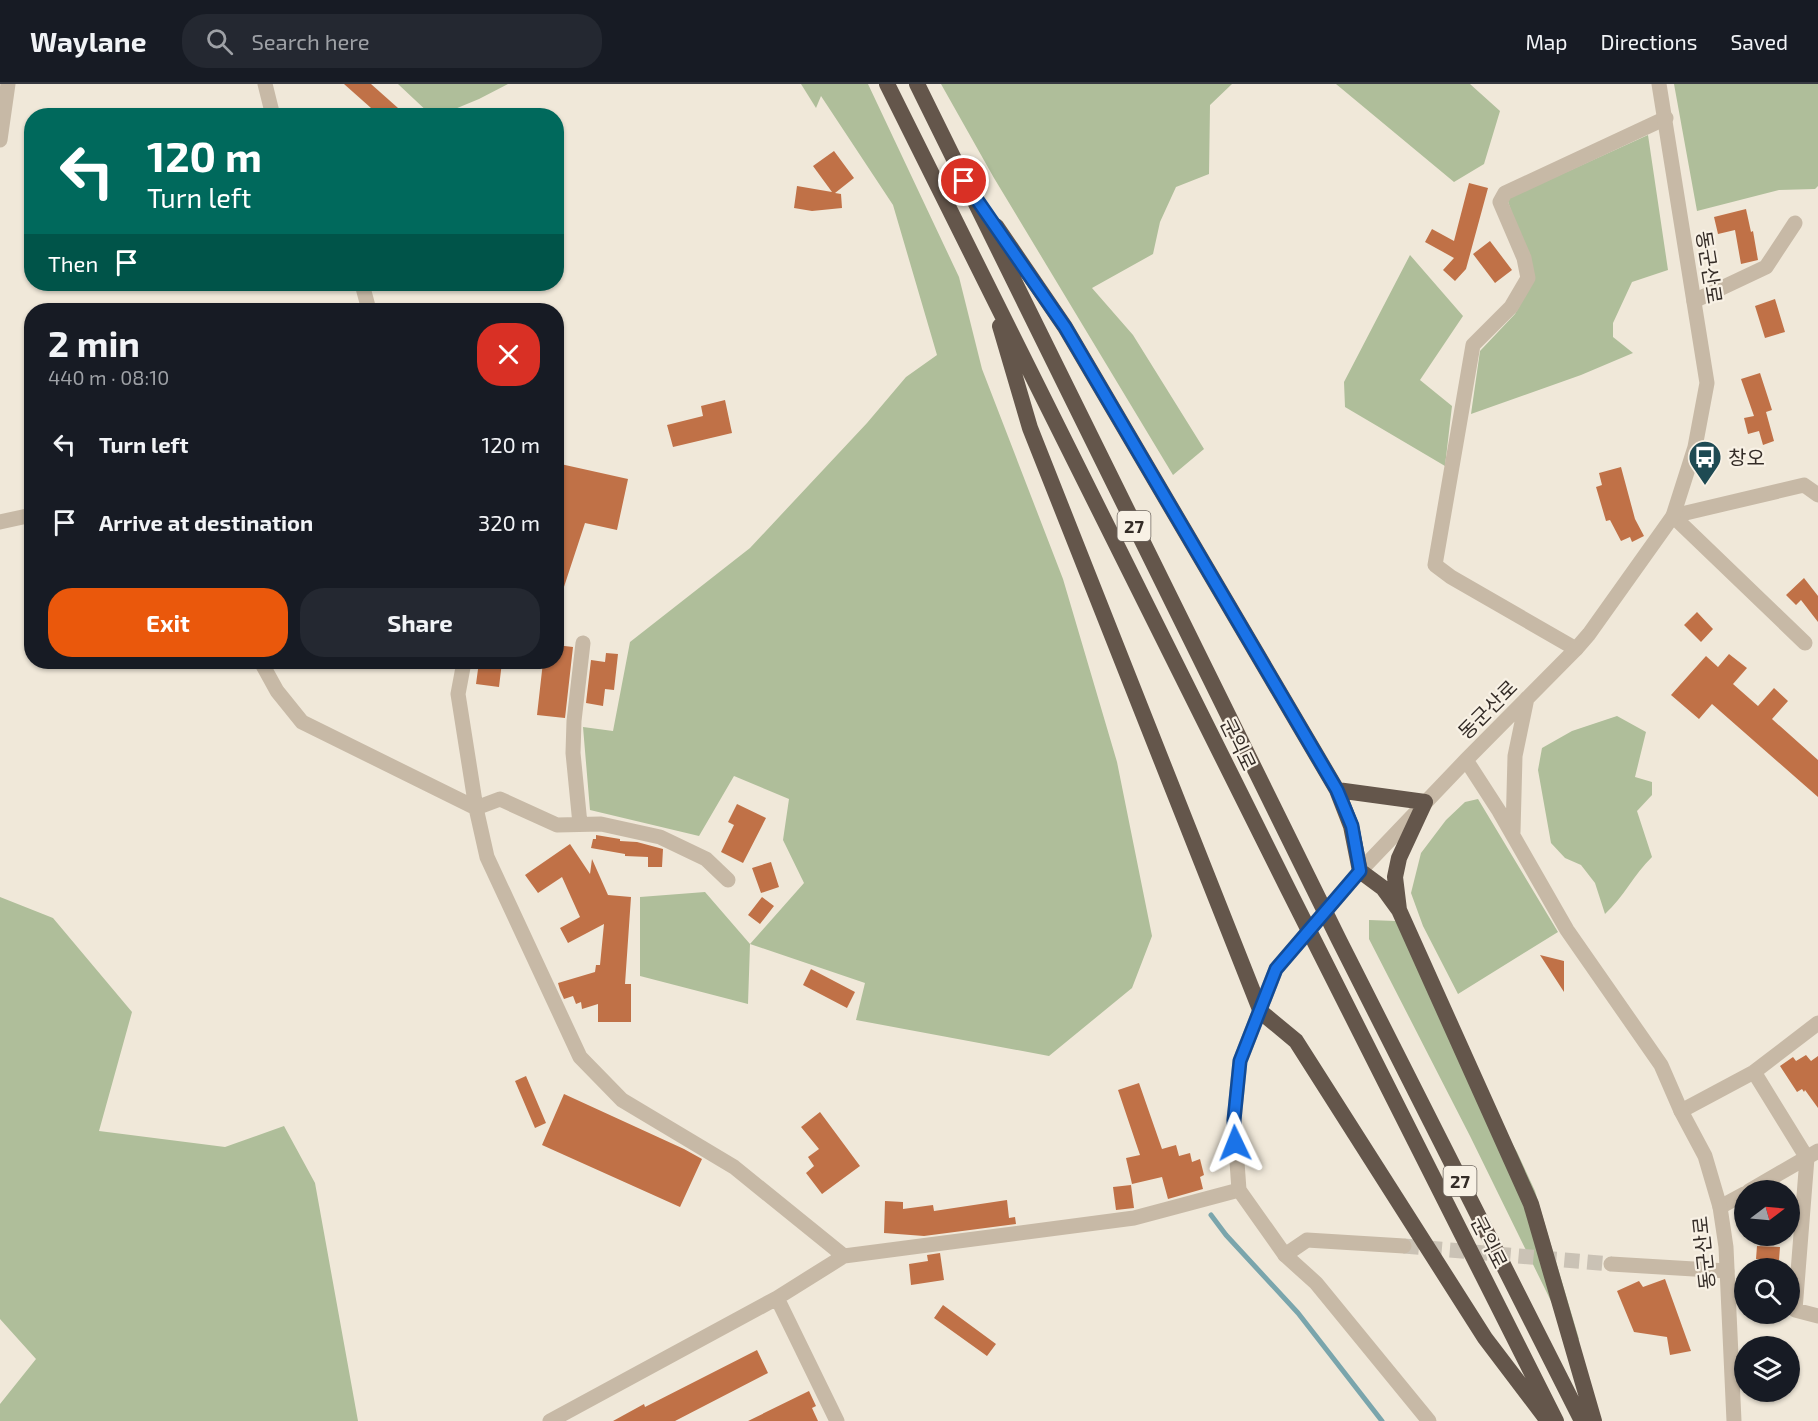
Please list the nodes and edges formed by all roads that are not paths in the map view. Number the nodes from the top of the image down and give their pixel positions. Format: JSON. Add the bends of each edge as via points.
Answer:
{"nodes":[{"id":1,"x":8,"y":84,"type":"edge"},
{"id":2,"x":265,"y":84,"type":"edge"},
{"id":3,"x":887,"y":84,"type":"edge"},
{"id":4,"x":917,"y":84,"type":"edge"},
{"id":5,"x":1659,"y":84,"type":"edge"},
{"id":6,"x":271,"y":108,"type":"edge"},
{"id":7,"x":1666,"y":118,"type":"junction"},
{"id":8,"x":0,"y":140,"type":"edge"},
{"id":9,"x":964,"y":181,"type":"junction"},
{"id":10,"x":1795,"y":223,"type":"dead end"},
{"id":11,"x":988,"y":285,"type":"junction"},
{"id":12,"x":1694,"y":301,"type":"junction"},
{"id":13,"x":1818,"y":495,"type":"edge"},
{"id":14,"x":24,"y":516,"type":"edge"},
{"id":15,"x":1673,"y":516,"type":"junction"},
{"id":16,"x":0,"y":522,"type":"edge"},
{"id":17,"x":583,"y":643,"type":"dead end"},
{"id":18,"x":1805,"y":643,"type":"dead end"},
{"id":19,"x":1576,"y":649,"type":"junction"},
{"id":20,"x":265,"y":669,"type":"edge"},
{"id":21,"x":463,"y":669,"type":"edge"},
{"id":22,"x":1527,"y":698,"type":"junction"},
{"id":23,"x":1466,"y":760,"type":"junction"},
{"id":24,"x":1337,"y":790,"type":"junction"},
{"id":25,"x":1425,"y":802,"type":"junction"},
{"id":26,"x":476,"y":808,"type":"junction"},
{"id":27,"x":580,"y":824,"type":"junction"},
{"id":28,"x":1513,"y":835,"type":"junction"},
{"id":29,"x":1360,"y":871,"type":"junction"},
{"id":30,"x":728,"y":880,"type":"dead end"},
{"id":31,"x":1399,"y":910,"type":"junction"},
{"id":32,"x":1261,"y":1012,"type":"junction"},
{"id":33,"x":1818,"y":1023,"type":"edge"},
{"id":34,"x":1754,"y":1072,"type":"junction"},
{"id":35,"x":1681,"y":1111,"type":"junction"},
{"id":36,"x":1813,"y":1154,"type":"edge"},
{"id":37,"x":1768,"y":1180,"type":"edge"},
{"id":38,"x":1239,"y":1190,"type":"junction"},
{"id":39,"x":1734,"y":1199,"type":"edge"},
{"id":40,"x":1720,"y":1207,"type":"junction"},
{"id":41,"x":1404,"y":1246,"type":"tunnel mouth"},
{"id":42,"x":1285,"y":1255,"type":"junction"},
{"id":43,"x":844,"y":1256,"type":"junction"},
{"id":44,"x":1611,"y":1263,"type":"tunnel mouth"},
{"id":45,"x":1727,"y":1271,"type":"junction"},
{"id":46,"x":777,"y":1298,"type":"junction"},
{"id":47,"x":1818,"y":1316,"type":"edge"},
{"id":48,"x":550,"y":1421,"type":"edge"},
{"id":49,"x":837,"y":1421,"type":"edge"},
{"id":50,"x":1429,"y":1421,"type":"edge"},
{"id":51,"x":1548,"y":1421,"type":"edge"},
{"id":52,"x":1556,"y":1421,"type":"edge"},
{"id":53,"x":1582,"y":1421,"type":"edge"},
{"id":54,"x":1594,"y":1421,"type":"edge"},
{"id":55,"x":1734,"y":1421,"type":"edge"}],
"edges":[{"from":1,"to":8,"type":"street"},
{"from":2,"to":6,"type":"street"},
{"from":3,"to":11,"type":"highway","name":"군익로","number":"27"},
{"from":4,"to":9,"type":"highway","name":"군익로","number":"27"},
{"from":5,"to":7,"type":"street","name":"동군산로"},
{"from":7,"to":12,"type":"street","name":"동군산로"},
{"from":7,"to":19,"type":"street","via":[[1505,193],[1500,202],[1524,258],[1528,278],[1511,307],[1473,345],[1435,565]]},
{"from":9,"to":24,"type":"highway","via":[[1065,327]]},
{"from":9,"to":53,"type":"highway","name":"군익로","number":"27"},
{"from":10,"to":12,"type":"street","via":[[1767,267]]},
{"from":11,"to":32,"type":"highway","via":[[1030,428]]},
{"from":11,"to":52,"type":"highway","name":"군익로","number":"27"},
{"from":12,"to":15,"type":"street","name":"동군산로","via":[[1707,383],[1695,447]]},
{"from":13,"to":15,"type":"street","via":[[1804,485]]},
{"from":14,"to":16,"type":"street"},
{"from":15,"to":18,"type":"street"},
{"from":15,"to":19,"type":"street","name":"동군산로"},
{"from":17,"to":27,"type":"street","via":[[573,753]]},
{"from":19,"to":22,"type":"street","name":"동군산로"},
{"from":20,"to":26,"type":"street","via":[[302,722]]},
{"from":21,"to":26,"type":"street","via":[[458,694]]},
{"from":22,"to":23,"type":"street","name":"동군산로"},
{"from":22,"to":28,"type":"street","via":[[1515,756]]},
{"from":23,"to":25,"type":"street"},
{"from":23,"to":28,"type":"street","name":"동군산로"},
{"from":24,"to":25,"type":"highway"},
{"from":24,"to":29,"type":"highway","via":[[1352,826]]},
{"from":25,"to":29,"type":"street"},
{"from":25,"to":31,"type":"highway","via":[[1399,858],[1395,877]]},
{"from":26,"to":27,"type":"street","via":[[500,799],[557,825]]},
{"from":26,"to":43,"type":"street","via":[[487,856],[580,1057],[622,1100],[734,1167]]},
{"from":27,"to":30,"type":"street","via":[[601,824],[660,837],[706,859]]},
{"from":28,"to":35,"type":"street","name":"동군산로","via":[[1567,930],[1660,1065]]},
{"from":29,"to":31,"type":"highway","via":[[1383,888]]},
{"from":29,"to":32,"type":"street","via":[[1276,969]]},
{"from":31,"to":54,"type":"highway","via":[[1531,1204]]},
{"from":32,"to":38,"type":"street","via":[[1240,1061],[1234,1120]]},
{"from":32,"to":51,"type":"highway","via":[[1296,1041],[1485,1338]]},
{"from":33,"to":34,"type":"street"},
{"from":34,"to":35,"type":"street"},
{"from":34,"to":36,"type":"street"},
{"from":35,"to":40,"type":"street","name":"동군산로","via":[[1705,1155]]},
{"from":36,"to":37,"type":"street"},
{"from":36,"to":47,"type":"street","via":[[1795,1311]]},
{"from":38,"to":42,"type":"street"},
{"from":38,"to":43,"type":"street","via":[[1134,1218]]},
{"from":39,"to":40,"type":"street"},
{"from":40,"to":45,"type":"street","name":"동군산로"},
{"from":41,"to":42,"type":"street","via":[[1307,1240]]},
{"from":42,"to":50,"type":"street","via":[[1316,1283]]},
{"from":43,"to":46,"type":"street"},
{"from":44,"to":45,"type":"street"},
{"from":45,"to":55,"type":"street","name":"동군산로"},
{"from":46,"to":48,"type":"street"},
{"from":46,"to":49,"type":"street"}]}
